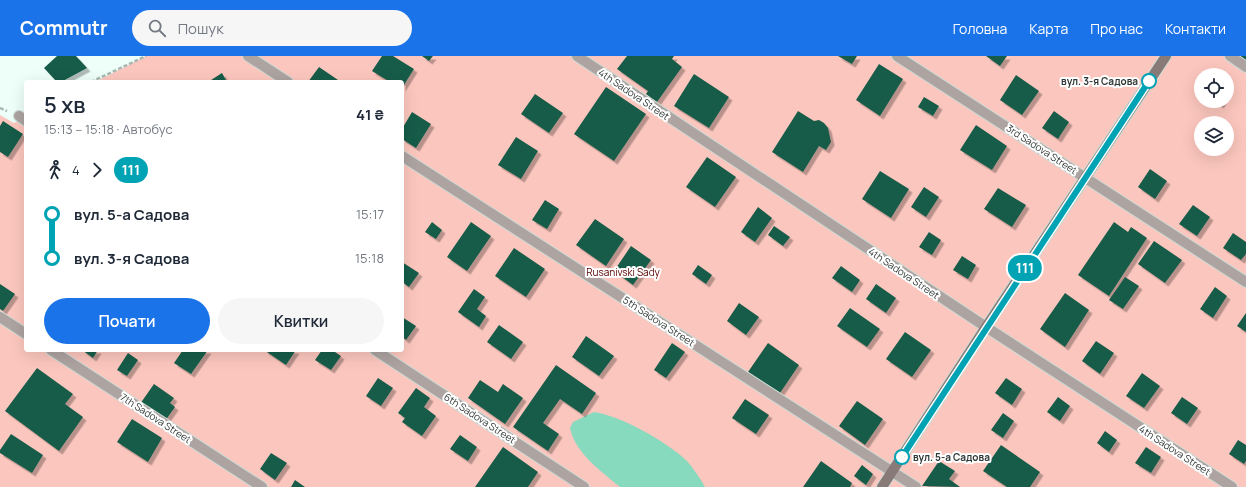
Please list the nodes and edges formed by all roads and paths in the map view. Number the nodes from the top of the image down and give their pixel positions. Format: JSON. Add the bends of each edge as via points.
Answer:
{"nodes":[{"id":1,"x":146,"y":56,"type":"edge"},
{"id":2,"x":248,"y":56,"type":"edge"},
{"id":3,"x":577,"y":56,"type":"edge"},
{"id":4,"x":897,"y":56,"type":"edge"},
{"id":5,"x":1166,"y":56,"type":"edge"},
{"id":6,"x":1230,"y":56,"type":"edge"},
{"id":7,"x":1246,"y":67,"type":"edge"},
{"id":8,"x":96,"y":80,"type":"edge"},
{"id":9,"x":285,"y":80,"type":"edge"},
{"id":10,"x":404,"y":157,"type":"edge"},
{"id":11,"x":1085,"y":177,"type":"junction"},
{"id":12,"x":1246,"y":282,"type":"edge"},
{"id":13,"x":0,"y":317,"type":"edge"},
{"id":14,"x":986,"y":327,"type":"junction"},
{"id":15,"x":24,"y":333,"type":"edge"},
{"id":16,"x":54,"y":352,"type":"edge"},
{"id":17,"x":378,"y":352,"type":"edge"},
{"id":18,"x":892,"y":472,"type":"junction"},
{"id":19,"x":262,"y":487,"type":"edge"},
{"id":20,"x":584,"y":487,"type":"edge"},
{"id":21,"x":882,"y":487,"type":"edge"},
{"id":22,"x":916,"y":487,"type":"edge"},
{"id":23,"x":1232,"y":487,"type":"edge"}],
"edges":[{"from":1,"to":8,"type":"path"},
{"from":2,"to":9,"type":"street"},
{"from":3,"to":14,"type":"street","name":"4th Sadova Street"},
{"from":4,"to":11,"type":"street","name":"3rd Sadova Street"},
{"from":5,"to":11,"type":"main road"},
{"from":6,"to":7,"type":"street"},
{"from":10,"to":18,"type":"street","name":"5th Sadova Street"},
{"from":11,"to":12,"type":"street","name":"3rd Sadova Street"},
{"from":11,"to":14,"type":"main road"},
{"from":13,"to":15,"type":"street"},
{"from":14,"to":18,"type":"main road"},
{"from":14,"to":23,"type":"street","name":"4th Sadova Street"},
{"from":16,"to":19,"type":"street","name":"7th Sadova Street"},
{"from":17,"to":20,"type":"street","name":"6th Sadova Street"},
{"from":18,"to":21,"type":"main road"},
{"from":18,"to":22,"type":"street","name":"5th Sadova Street"}]}
